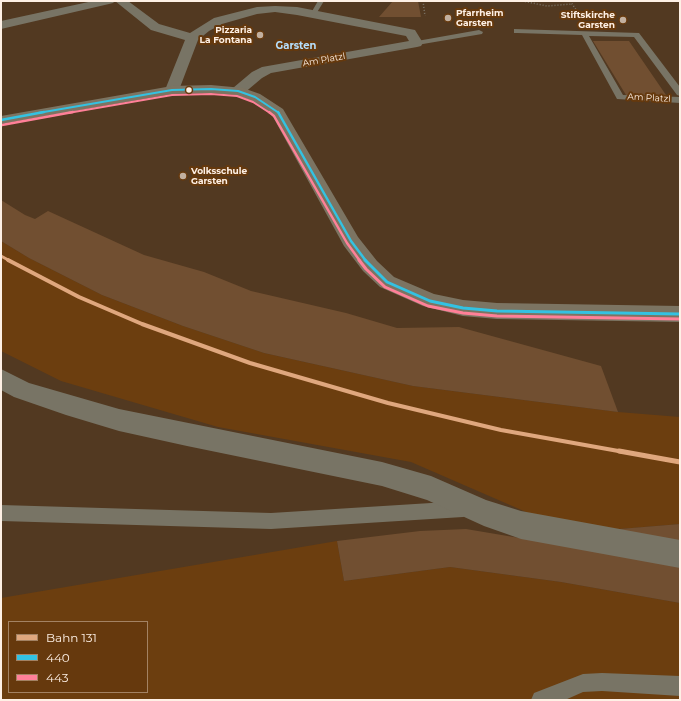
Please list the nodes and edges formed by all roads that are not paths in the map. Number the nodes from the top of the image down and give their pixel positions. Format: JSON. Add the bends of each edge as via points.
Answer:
{"nodes":[{"id":1,"x":109,"y":1,"type":"edge"},
{"id":2,"x":121,"y":1,"type":"edge"},
{"id":3,"x":246,"y":1,"type":"edge"},
{"id":4,"x":321,"y":1,"type":"edge"},
{"id":5,"x":257,"y":11,"type":"junction"},
{"id":6,"x":314,"y":14,"type":"junction"},
{"id":7,"x":1,"y":25,"type":"edge"},
{"id":8,"x":517,"y":31,"type":"dead end"},
{"id":9,"x":479,"y":32,"type":"dead end"},
{"id":10,"x":584,"y":33,"type":"junction"},
{"id":11,"x":192,"y":38,"type":"junction"},
{"id":12,"x":417,"y":43,"type":"junction"},
{"id":13,"x":172,"y":90,"type":"junction"},
{"id":14,"x":238,"y":92,"type":"junction"},
{"id":15,"x":680,"y":93,"type":"edge"},
{"id":16,"x":680,"y":100,"type":"edge"},
{"id":17,"x":1,"y":120,"type":"edge"},
{"id":18,"x":680,"y":314,"type":"edge"},
{"id":19,"x":1,"y":379,"type":"edge"},
{"id":20,"x":1,"y":513,"type":"edge"},
{"id":21,"x":484,"y":513,"type":"junction"},
{"id":22,"x":680,"y":554,"type":"edge"},
{"id":23,"x":680,"y":686,"type":"edge"},
{"id":24,"x":541,"y":700,"type":"edge"}],
"edges":[{"from":1,"to":7,"type":"street"},
{"from":2,"to":11,"type":"street","via":[[154,27]]},
{"from":3,"to":5,"type":"street"},
{"from":4,"to":6,"type":"lane"},
{"from":5,"to":6,"type":"street","via":[[275,9]]},
{"from":5,"to":11,"type":"street","via":[[218,21]]},
{"from":6,"to":12,"type":"street","via":[[411,33]]},
{"from":8,"to":10,"type":"lane","name":"Am Platzl"},
{"from":9,"to":12,"type":"lane","name":"Am Platzl"},
{"from":10,"to":15,"type":"lane","name":"Am Platzl","via":[[636,35]]},
{"from":10,"to":16,"type":"lane","name":"Am Platzl","via":[[620,97]]},
{"from":11,"to":13,"type":"street"},
{"from":12,"to":14,"type":"street","name":"Am Platzl","via":[[267,70],[257,75]]},
{"from":13,"to":14,"type":"street","via":[[211,89]]},
{"from":13,"to":17,"type":"street"},
{"from":14,"to":18,"type":"street","via":[[254,97],[278,112],[351,241],[370,266],[387,282],[430,301],[463,308],[497,311]]},
{"from":19,"to":21,"type":"street","via":[[22,390],[118,420],[382,474],[431,489]]},
{"from":20,"to":21,"type":"lane","via":[[270,521],[455,508]]},
{"from":21,"to":22,"type":"street","via":[[521,525]]},
{"from":23,"to":24,"type":"lane","via":[[583,683]]}]}
